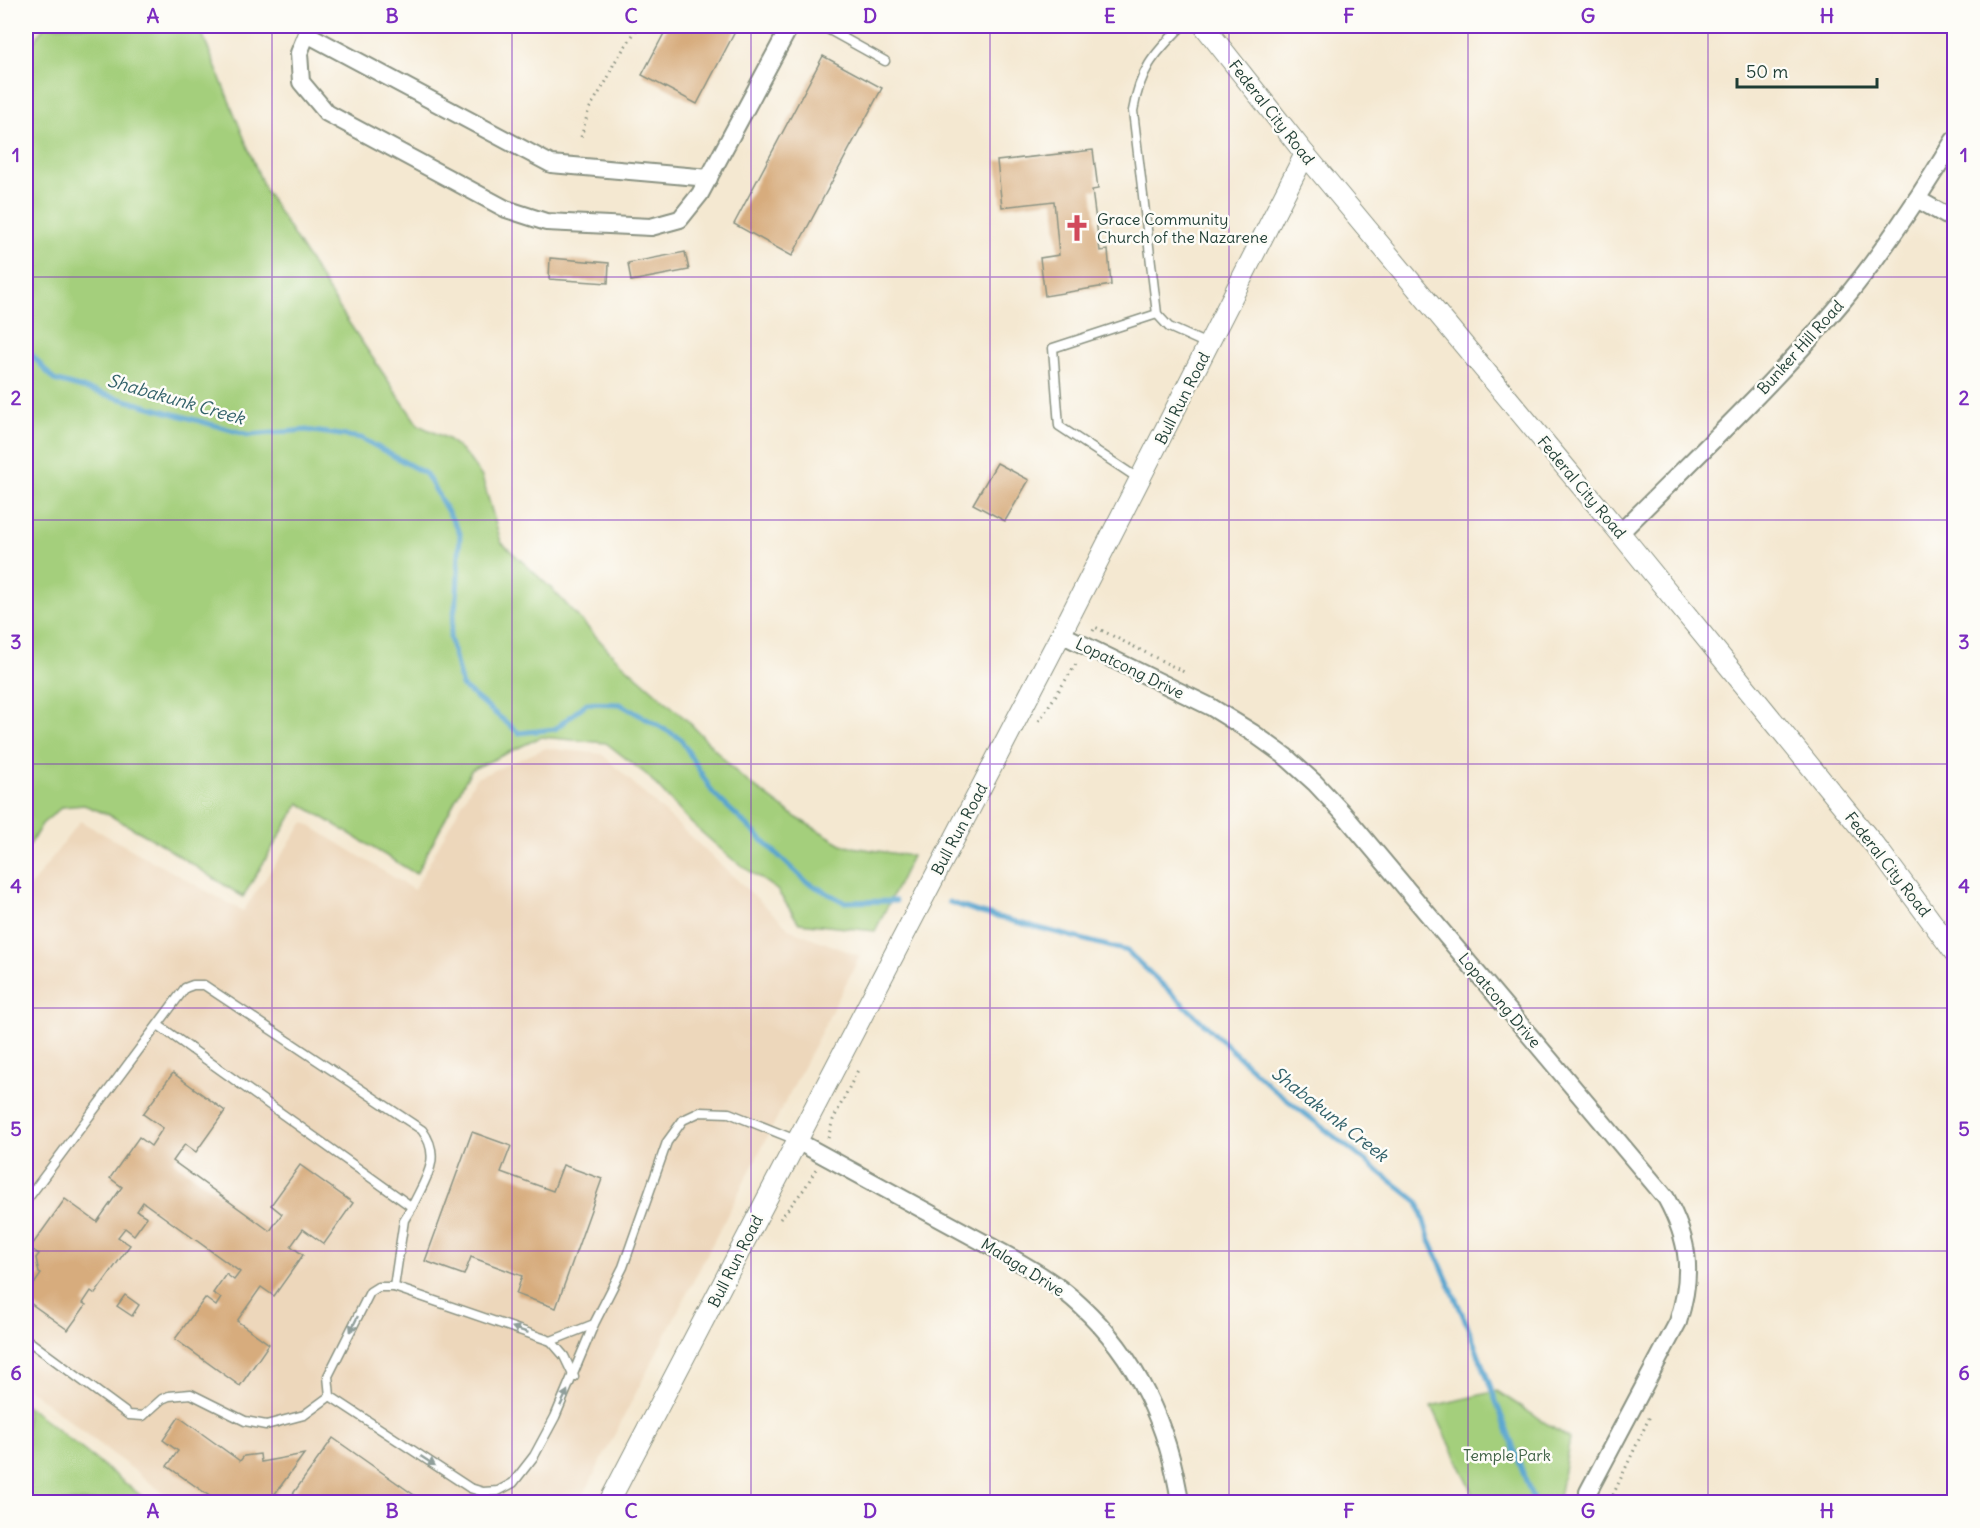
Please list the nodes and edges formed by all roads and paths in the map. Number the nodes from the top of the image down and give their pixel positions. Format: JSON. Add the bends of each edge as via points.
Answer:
{"nodes":[{"id":1,"x":639,"y":26,"type":"edge"},
{"id":2,"x":790,"y":26,"type":"edge"},
{"id":3,"x":822,"y":26,"type":"edge"},
{"id":4,"x":1182,"y":26,"type":"edge"},
{"id":5,"x":1204,"y":26,"type":"edge"},
{"id":6,"x":309,"y":30,"type":"edge"},
{"id":7,"x":885,"y":61,"type":"dead end"},
{"id":8,"x":581,"y":137,"type":"dead end"},
{"id":9,"x":1954,"y":140,"type":"edge"},
{"id":10,"x":1305,"y":154,"type":"junction"},
{"id":11,"x":709,"y":178,"type":"junction"},
{"id":12,"x":1917,"y":200,"type":"junction"},
{"id":13,"x":1954,"y":220,"type":"edge"},
{"id":14,"x":1157,"y":314,"type":"junction"},
{"id":15,"x":1209,"y":345,"type":"junction"},
{"id":16,"x":1141,"y":480,"type":"junction"},
{"id":17,"x":1620,"y":533,"type":"junction"},
{"id":18,"x":1061,"y":634,"type":"junction"},
{"id":19,"x":1085,"y":648,"type":"junction"},
{"id":20,"x":1188,"y":674,"type":"dead end"},
{"id":21,"x":1033,"y":730,"type":"dead end"},
{"id":22,"x":1954,"y":952,"type":"edge"},
{"id":23,"x":158,"y":1025,"type":"junction"},
{"id":24,"x":859,"y":1066,"type":"dead end"},
{"id":25,"x":797,"y":1141,"type":"junction"},
{"id":26,"x":824,"y":1156,"type":"junction"},
{"id":27,"x":26,"y":1201,"type":"edge"},
{"id":28,"x":412,"y":1207,"type":"junction"},
{"id":29,"x":776,"y":1224,"type":"dead end"},
{"id":30,"x":394,"y":1287,"type":"junction"},
{"id":31,"x":594,"y":1324,"type":"junction"},
{"id":32,"x":26,"y":1339,"type":"edge"},
{"id":33,"x":551,"y":1341,"type":"junction"},
{"id":34,"x":573,"y":1377,"type":"junction"},
{"id":35,"x":330,"y":1396,"type":"junction"},
{"id":36,"x":1653,"y":1410,"type":"dead end"},
{"id":37,"x":1588,"y":1492,"type":"dead end"},
{"id":38,"x":1613,"y":1496,"type":"dead end"},
{"id":39,"x":609,"y":1503,"type":"edge"},
{"id":40,"x":1180,"y":1503,"type":"edge"}],
"edges":[{"from":1,"to":8,"type":"path","via":[[589,109]]},
{"from":2,"to":11,"type":"street"},
{"from":3,"to":7,"type":"lane"},
{"from":4,"to":14,"type":"lane","via":[[1145,70],[1133,111]]},
{"from":5,"to":10,"type":"street","name":"Federal City Road"},
{"from":6,"to":11,"type":"street","via":[[551,164]]},
{"from":6,"to":11,"type":"street","via":[[299,53],[301,82],[327,113],[506,209],[546,222],[651,227],[680,219]]},
{"from":9,"to":12,"type":"street","name":"Bunker Hill Road"},
{"from":10,"to":15,"type":"street","name":"Bull Run Road"},
{"from":10,"to":17,"type":"street","name":"Federal City Road"},
{"from":12,"to":13,"type":"street"},
{"from":12,"to":17,"type":"street","name":"Bunker Hill Road","via":[[1843,301],[1798,352]]},
{"from":14,"to":15,"type":"lane","via":[[1169,327]]},
{"from":14,"to":16,"type":"lane","via":[[1053,348],[1059,426]]},
{"from":15,"to":16,"type":"street","name":"Bull Run Road"},
{"from":16,"to":18,"type":"street","name":"Bull Run Road"},
{"from":17,"to":22,"type":"street","name":"Federal City Road","via":[[1881,853]]},
{"from":18,"to":19,"type":"street","name":"Lopatcong Drive"},
{"from":18,"to":25,"type":"street","name":"Bull Run Road"},
{"from":19,"to":20,"type":"path","via":[[1095,627]]},
{"from":19,"to":21,"type":"path"},
{"from":19,"to":37,"type":"street","name":"Lopatcong Drive","via":[[1211,707],[1253,732],[1315,783],[1666,1198],[1686,1245],[1685,1298],[1678,1322]]},
{"from":23,"to":27,"type":"lane"},
{"from":23,"to":28,"type":"lane"},
{"from":23,"to":28,"type":"lane","via":[[185,988],[204,985],[422,1130],[433,1155]]},
{"from":24,"to":26,"type":"path","via":[[833,1120]]},
{"from":25,"to":26,"type":"street","name":"Malaga Drive"},
{"from":25,"to":31,"type":"lane","via":[[729,1113],[700,1112],[683,1120],[667,1142],[623,1267]]},
{"from":25,"to":39,"type":"street","name":"Bull Run Road"},
{"from":26,"to":29,"type":"path"},
{"from":26,"to":40,"type":"street","name":"Malaga Drive","via":[[1045,1277],[1080,1305],[1130,1363],[1149,1396],[1166,1437]]},
{"from":28,"to":30,"type":"lane","via":[[404,1220]]},
{"from":33,"to":30,"type":"lane","one_way":true},
{"from":30,"to":35,"type":"lane","one_way":true,"via":[[378,1287],[370,1292],[328,1376]]},
{"from":31,"to":33,"type":"lane"},
{"from":31,"to":34,"type":"lane"},
{"from":32,"to":35,"type":"lane","via":[[129,1415],[143,1416],[162,1399],[191,1394],[245,1421],[266,1425],[304,1415]]},
{"from":33,"to":34,"type":"lane","via":[[564,1356]]},
{"from":35,"to":34,"type":"lane","one_way":true,"via":[[470,1488],[498,1491],[513,1483],[534,1456]]},
{"from":36,"to":38,"type":"path"}]}
